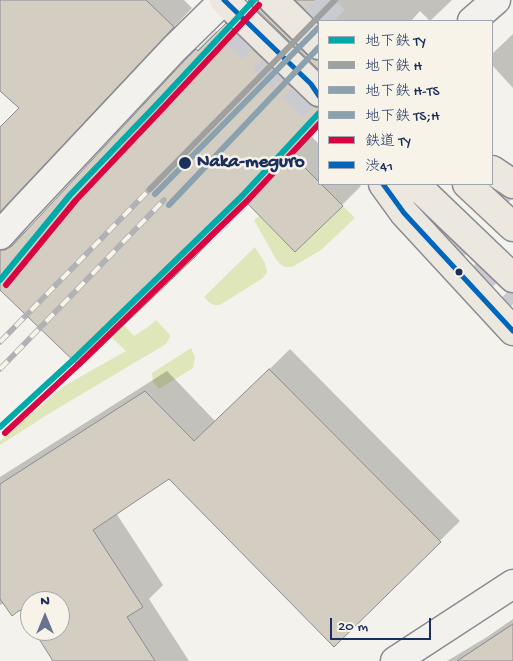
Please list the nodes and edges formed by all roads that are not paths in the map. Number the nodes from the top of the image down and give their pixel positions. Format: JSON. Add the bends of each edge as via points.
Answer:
{"nodes":[{"id":1,"x":224,"y":0,"type":"edge"},
{"id":2,"x":273,"y":0,"type":"edge"},
{"id":3,"x":496,"y":0,"type":"edge"},
{"id":4,"x":473,"y":20,"type":"edge"},
{"id":5,"x":318,"y":44,"type":"edge"},
{"id":6,"x":316,"y":91,"type":"edge"},
{"id":7,"x":493,"y":171,"type":"edge"},
{"id":8,"x":513,"y":184,"type":"edge"},
{"id":9,"x":384,"y":185,"type":"edge"},
{"id":10,"x":416,"y":185,"type":"edge"},
{"id":11,"x":468,"y":185,"type":"edge"},
{"id":12,"x":513,"y":227,"type":"edge"},
{"id":13,"x":0,"y":235,"type":"edge"},
{"id":14,"x":513,"y":278,"type":"edge"},
{"id":15,"x":513,"y":331,"type":"edge"},
{"id":16,"x":513,"y":584,"type":"edge"},
{"id":17,"x":395,"y":661,"type":"edge"}],
"edges":[{"from":1,"to":6,"type":"main road"},
{"from":1,"to":13,"type":"street"},
{"from":2,"to":5,"type":"main road"},
{"from":3,"to":4,"type":"street"},
{"from":7,"to":8,"type":"main road"},
{"from":9,"to":15,"type":"main road","via":[[404,213]]},
{"from":10,"to":14,"type":"main road"},
{"from":11,"to":12,"type":"main road"},
{"from":16,"to":17,"type":"street"}]}
